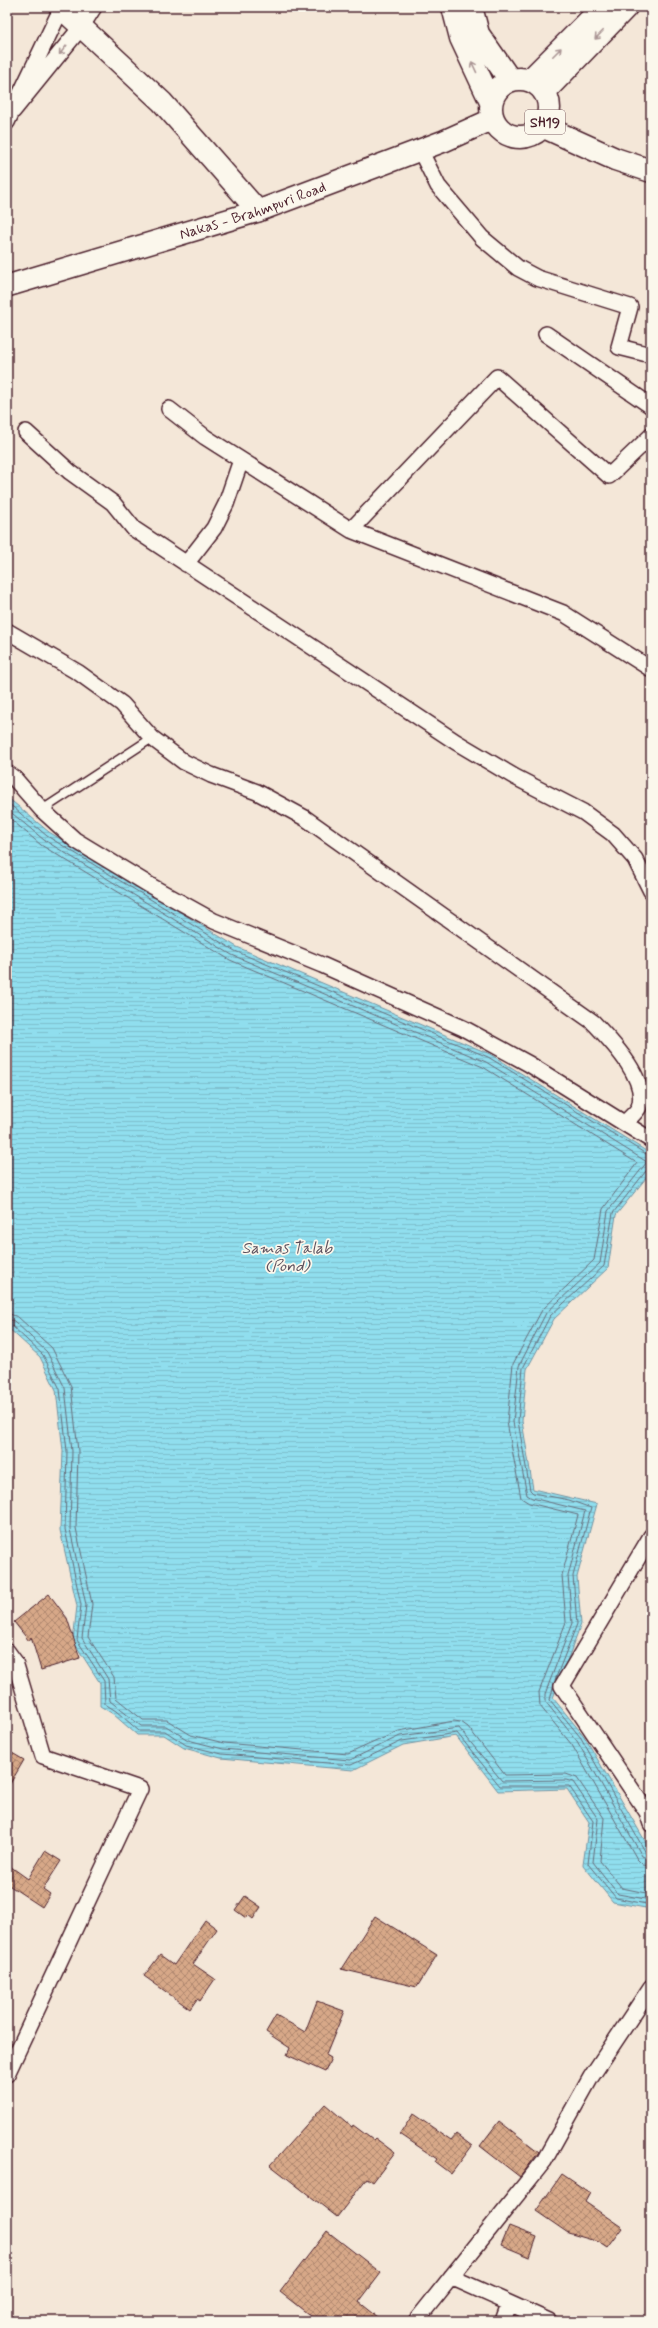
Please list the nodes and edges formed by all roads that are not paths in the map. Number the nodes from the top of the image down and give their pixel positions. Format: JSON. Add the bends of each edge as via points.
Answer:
{"nodes":[{"id":1,"x":61,"y":7,"type":"edge"},
{"id":2,"x":94,"y":7,"type":"edge"},
{"id":3,"x":452,"y":7,"type":"edge"},
{"id":4,"x":471,"y":7,"type":"edge"},
{"id":5,"x":603,"y":7,"type":"edge"},
{"id":6,"x":626,"y":7,"type":"edge"},
{"id":7,"x":82,"y":26,"type":"junction"},
{"id":8,"x":528,"y":84,"type":"junction"},
{"id":9,"x":492,"y":111,"type":"junction"},
{"id":10,"x":10,"y":117,"type":"edge"},
{"id":11,"x":542,"y":126,"type":"junction"},
{"id":12,"x":420,"y":150,"type":"junction"},
{"id":13,"x":651,"y":171,"type":"edge"},
{"id":14,"x":258,"y":211,"type":"junction"},
{"id":15,"x":7,"y":286,"type":"edge"},
{"id":16,"x":546,"y":334,"type":"dead end"},
{"id":17,"x":651,"y":355,"type":"edge"},
{"id":18,"x":651,"y":406,"type":"edge"},
{"id":19,"x":169,"y":409,"type":"dead end"},
{"id":20,"x":26,"y":432,"type":"dead end"},
{"id":21,"x":651,"y":436,"type":"edge"},
{"id":22,"x":241,"y":460,"type":"junction"},
{"id":23,"x":351,"y":530,"type":"junction"},
{"id":24,"x":186,"y":564,"type":"junction"},
{"id":25,"x":7,"y":631,"type":"edge"},
{"id":26,"x":651,"y":669,"type":"edge"},
{"id":27,"x":152,"y":738,"type":"junction"},
{"id":28,"x":7,"y":773,"type":"edge"},
{"id":29,"x":42,"y":810,"type":"junction"},
{"id":30,"x":651,"y":890,"type":"edge"},
{"id":31,"x":625,"y":1123,"type":"junction"},
{"id":32,"x":651,"y":1140,"type":"edge"},
{"id":33,"x":651,"y":1536,"type":"edge"},
{"id":34,"x":7,"y":1651,"type":"edge"},
{"id":35,"x":651,"y":1824,"type":"edge"},
{"id":36,"x":651,"y":1987,"type":"edge"},
{"id":37,"x":7,"y":2074,"type":"edge"},
{"id":38,"x":451,"y":2277,"type":"junction"},
{"id":39,"x":510,"y":2304,"type":"junction"},
{"id":40,"x":416,"y":2321,"type":"edge"},
{"id":41,"x":503,"y":2321,"type":"edge"},
{"id":42,"x":549,"y":2321,"type":"edge"}],
"edges":[{"from":1,"to":7,"type":"street"},
{"from":1,"to":10,"type":"street"},
{"from":2,"to":7,"type":"street"},
{"from":9,"to":3,"type":"main road","one_way":true,"via":[[461,38]]},
{"from":4,"to":8,"type":"main road","via":[[478,34]]},
{"from":8,"to":5,"type":"main road","number":"SH19","one_way":true},
{"from":6,"to":8,"type":"main road","number":"SH19","one_way":true},
{"from":7,"to":10,"type":"street","one_way":true},
{"from":7,"to":14,"type":"street","via":[[162,102]]},
{"from":8,"to":9,"type":"main road","number":"SH19","via":[[501,85]]},
{"from":8,"to":11,"type":"main road","number":"SH19","via":[[549,109]]},
{"from":9,"to":11,"type":"main road","number":"SH19","via":[[500,130],[517,137],[535,132]]},
{"from":9,"to":12,"type":"street","name":"Nakas - Brahmpuri Road"},
{"from":11,"to":13,"type":"main road","via":[[615,159]]},
{"from":12,"to":14,"type":"street","name":"Nakas - Brahmpuri Road"},
{"from":12,"to":17,"type":"street","via":[[438,186],[482,238],[518,268],[537,278],[630,307],[619,347]]},
{"from":14,"to":15,"type":"street","name":"Nakas - Brahmpuri Road"},
{"from":16,"to":18,"type":"street"},
{"from":19,"to":22,"type":"street","via":[[205,437]]},
{"from":20,"to":24,"type":"street","via":[[70,472],[113,503],[134,529]]},
{"from":21,"to":23,"type":"street","via":[[609,476],[497,377]]},
{"from":22,"to":23,"type":"street"},
{"from":22,"to":24,"type":"street","via":[[226,504],[214,528]]},
{"from":23,"to":26,"type":"street","via":[[563,613]]},
{"from":24,"to":30,"type":"street","via":[[456,742],[583,812],[613,834],[636,859]]},
{"from":25,"to":27,"type":"street","via":[[79,673],[122,704]]},
{"from":27,"to":29,"type":"lane"},
{"from":27,"to":31,"type":"street","via":[[184,762],[257,792],[305,818],[593,1022],[618,1048],[634,1074],[641,1094],[639,1108]]},
{"from":28,"to":29,"type":"street"},
{"from":29,"to":31,"type":"street","via":[[75,840],[214,922],[322,965],[463,1028],[529,1064]]},
{"from":31,"to":32,"type":"street"},
{"from":33,"to":35,"type":"street","via":[[562,1686],[647,1812]]},
{"from":34,"to":37,"type":"street","via":[[15,1662],[43,1756],[140,1789]]},
{"from":36,"to":38,"type":"street","via":[[592,2077],[544,2161]]},
{"from":38,"to":39,"type":"street"},
{"from":38,"to":40,"type":"street"},
{"from":39,"to":41,"type":"street"},
{"from":39,"to":42,"type":"street"}]}
